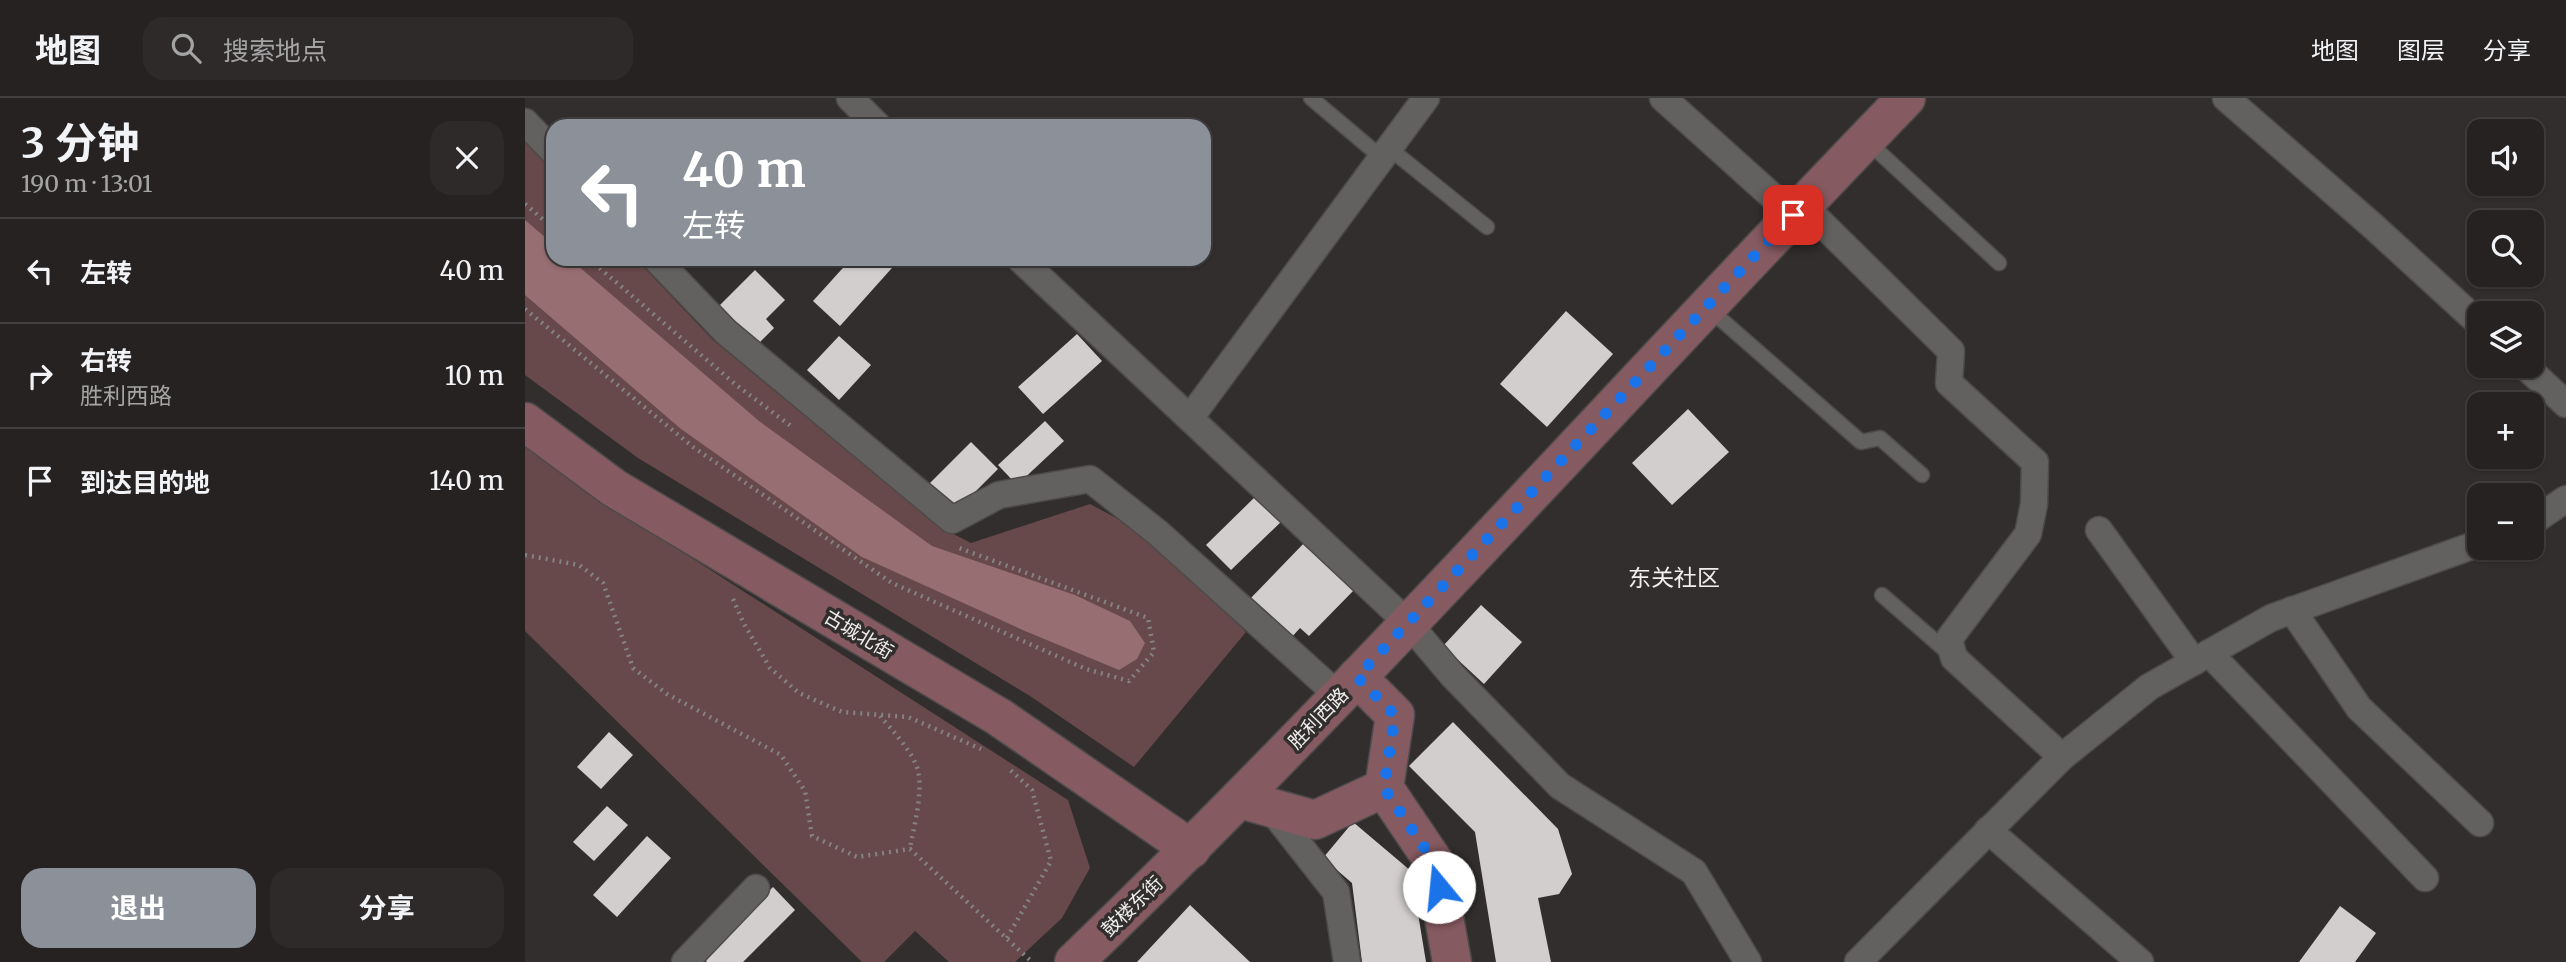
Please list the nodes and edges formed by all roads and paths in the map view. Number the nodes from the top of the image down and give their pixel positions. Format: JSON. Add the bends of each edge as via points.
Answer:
{"nodes":[{"id":1,"x":850,"y":98,"type":"edge"},
{"id":2,"x":1311,"y":98,"type":"edge"},
{"id":3,"x":1426,"y":98,"type":"edge"},
{"id":4,"x":1663,"y":98,"type":"edge"},
{"id":5,"x":1906,"y":98,"type":"edge"},
{"id":6,"x":2226,"y":98,"type":"edge"},
{"id":7,"x":871,"y":119,"type":"edge"},
{"id":8,"x":525,"y":122,"type":"edge"},
{"id":9,"x":1866,"y":140,"type":"junction"},
{"id":10,"x":546,"y":144,"type":"edge"},
{"id":11,"x":1386,"y":153,"type":"junction"},
{"id":12,"x":525,"y":204,"type":"edge"},
{"id":13,"x":1798,"y":210,"type":"junction"},
{"id":14,"x":546,"y":222,"type":"edge"},
{"id":15,"x":1487,"y":228,"type":"dead end"},
{"id":16,"x":1999,"y":263,"type":"dead end"},
{"id":17,"x":597,"y":266,"type":"edge"},
{"id":18,"x":663,"y":266,"type":"edge"},
{"id":19,"x":1027,"y":266,"type":"edge"},
{"id":20,"x":1707,"y":307,"type":"junction"},
{"id":21,"x":525,"y":309,"type":"edge"},
{"id":22,"x":2467,"y":312,"type":"edge"},
{"id":23,"x":2538,"y":378,"type":"edge"},
{"id":24,"x":2566,"y":404,"type":"edge"},
{"id":25,"x":1190,"y":418,"type":"junction"},
{"id":26,"x":525,"y":422,"type":"edge"},
{"id":27,"x":801,"y":434,"type":"dead end"},
{"id":28,"x":1922,"y":475,"type":"dead end"},
{"id":29,"x":2566,"y":499,"type":"edge"},
{"id":30,"x":2544,"y":514,"type":"edge"},
{"id":31,"x":2099,"y":530,"type":"dead end"},
{"id":32,"x":958,"y":548,"type":"dead end"},
{"id":33,"x":2467,"y":548,"type":"edge"},
{"id":34,"x":525,"y":555,"type":"edge"},
{"id":35,"x":730,"y":590,"type":"dead end"},
{"id":36,"x":1882,"y":595,"type":"dead end"},
{"id":37,"x":2292,"y":610,"type":"junction"},
{"id":38,"x":1409,"y":624,"type":"junction"},
{"id":39,"x":2201,"y":657,"type":"junction"},
{"id":40,"x":1954,"y":658,"type":"junction"},
{"id":41,"x":1348,"y":687,"type":"junction"},
{"id":42,"x":880,"y":715,"type":"junction"},
{"id":43,"x":982,"y":750,"type":"dead end"},
{"id":44,"x":2062,"y":757,"type":"junction"},
{"id":45,"x":1004,"y":764,"type":"dead end"},
{"id":46,"x":1384,"y":788,"type":"junction"},
{"id":47,"x":1255,"y":804,"type":"junction"},
{"id":48,"x":2480,"y":823,"type":"dead end"},
{"id":49,"x":1988,"y":830,"type":"junction"},
{"id":50,"x":910,"y":849,"type":"junction"},
{"id":51,"x":1191,"y":849,"type":"junction"},
{"id":52,"x":2425,"y":878,"type":"dead end"},
{"id":53,"x":756,"y":888,"type":"dead end"},
{"id":54,"x":1007,"y":938,"type":"junction"},
{"id":55,"x":685,"y":962,"type":"edge"},
{"id":56,"x":1032,"y":962,"type":"edge"},
{"id":57,"x":1074,"y":962,"type":"edge"},
{"id":58,"x":1347,"y":962,"type":"edge"},
{"id":59,"x":1453,"y":962,"type":"edge"},
{"id":60,"x":1748,"y":962,"type":"edge"},
{"id":61,"x":1858,"y":962,"type":"edge"},
{"id":62,"x":2140,"y":962,"type":"edge"}],
"edges":[{"from":1,"to":7,"type":"street"},
{"from":2,"to":11,"type":"lane"},
{"from":3,"to":11,"type":"street"},
{"from":4,"to":13,"type":"street"},
{"from":5,"to":9,"type":"main road","name":"胜利西路"},
{"from":6,"to":22,"type":"street"},
{"from":8,"to":10,"type":"street"},
{"from":9,"to":13,"type":"main road","name":"胜利西路"},
{"from":9,"to":16,"type":"lane"},
{"from":11,"to":15,"type":"lane"},
{"from":11,"to":25,"type":"street"},
{"from":12,"to":14,"type":"path"},
{"from":13,"to":20,"type":"main road","name":"胜利西路"},
{"from":13,"to":40,"type":"street","via":[[1951,351],[1949,383],[2035,462],[2035,504],[2028,534],[1949,639]]},
{"from":17,"to":27,"type":"path"},
{"from":18,"to":41,"type":"street","via":[[726,332],[952,520],[999,495],[1090,479]]},
{"from":19,"to":25,"type":"street"},
{"from":20,"to":28,"type":"lane","via":[[1861,442],[1880,438]]},
{"from":20,"to":38,"type":"main road","name":"胜利西路"},
{"from":21,"to":32,"type":"path","via":[[693,447],[892,583],[1086,669],[1129,681],[1154,652],[1148,618]]},
{"from":23,"to":24,"type":"street"},
{"from":25,"to":38,"type":"street"},
{"from":26,"to":51,"type":"main road","name":"古城北街","via":[[614,488],[999,717]]},
{"from":29,"to":30,"type":"street"},
{"from":31,"to":39,"type":"street"},
{"from":33,"to":37,"type":"street"},
{"from":34,"to":50,"type":"path","via":[[579,565],[603,583],[633,668],[667,694],[781,755],[805,791],[813,836],[857,857]]},
{"from":35,"to":42,"type":"path","via":[[770,668],[799,693],[842,712]]},
{"from":36,"to":40,"type":"lane"},
{"from":37,"to":39,"type":"street"},
{"from":37,"to":48,"type":"street","via":[[2359,708]]},
{"from":38,"to":41,"type":"main road","name":"胜利西路"},
{"from":38,"to":60,"type":"street","via":[[1560,786],[1694,872]]},
{"from":39,"to":44,"type":"street","via":[[2149,687]]},
{"from":39,"to":52,"type":"street"},
{"from":40,"to":44,"type":"street"},
{"from":41,"to":46,"type":"main road","via":[[1395,715]]},
{"from":41,"to":47,"type":"main road","name":"胜利西路"},
{"from":42,"to":43,"type":"path","via":[[908,717]]},
{"from":42,"to":50,"type":"path","via":[[918,769]]},
{"from":44,"to":49,"type":"street"},
{"from":45,"to":54,"type":"path","via":[[1032,790],[1051,861]]},
{"from":46,"to":47,"type":"main road","via":[[1315,820]]},
{"from":46,"to":59,"type":"main road","via":[[1434,862]]},
{"from":47,"to":51,"type":"main road","name":"胜利西路"},
{"from":47,"to":58,"type":"street","via":[[1336,892]]},
{"from":49,"to":61,"type":"street"},
{"from":49,"to":62,"type":"street"},
{"from":50,"to":54,"type":"path"},
{"from":51,"to":57,"type":"main road","name":"鼓楼东街"},
{"from":53,"to":55,"type":"street"},
{"from":54,"to":56,"type":"path"}]}
